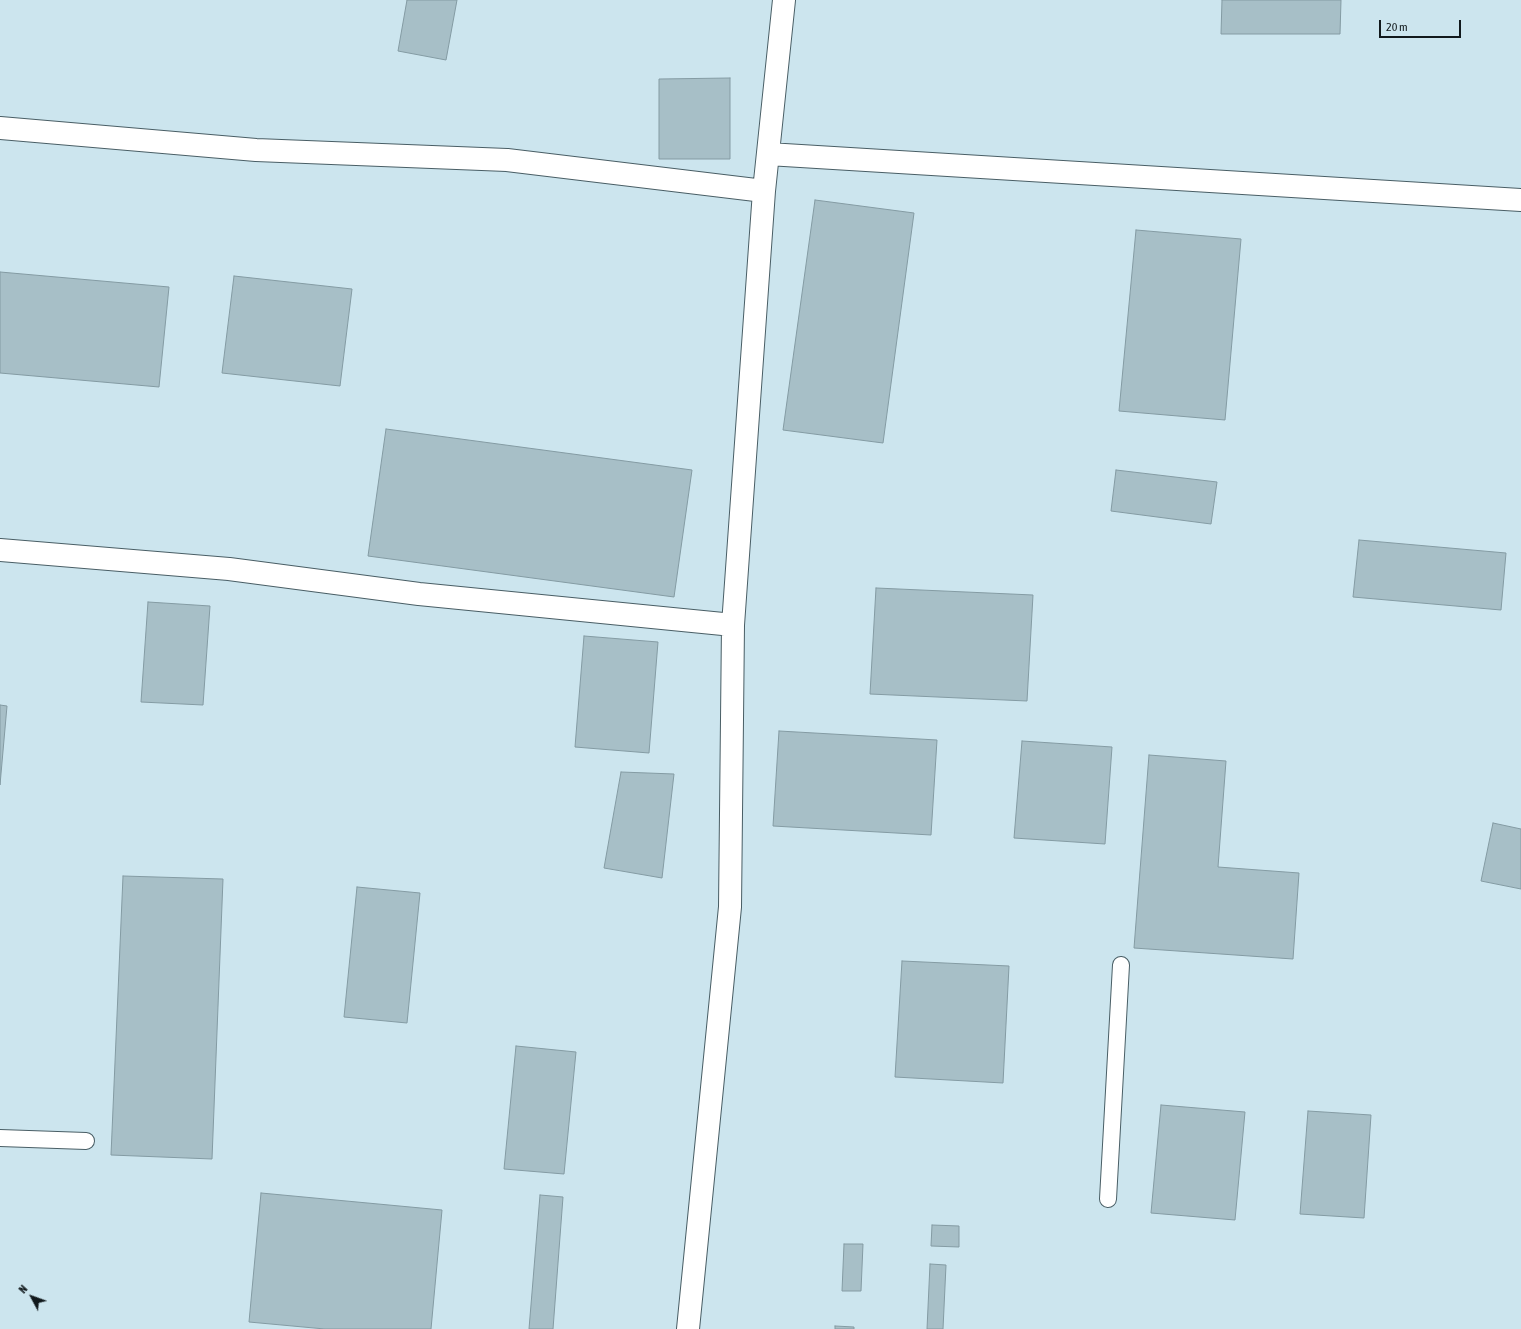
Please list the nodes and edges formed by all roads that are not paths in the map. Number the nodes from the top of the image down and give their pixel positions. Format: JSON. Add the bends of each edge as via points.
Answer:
{"nodes":[{"id":1,"x":784,"y":0,"type":"edge"},
{"id":2,"x":0,"y":128,"type":"edge"},
{"id":3,"x":768,"y":154,"type":"junction"},
{"id":4,"x":764,"y":190,"type":"junction"},
{"id":5,"x":1521,"y":200,"type":"edge"},
{"id":6,"x":0,"y":550,"type":"edge"},
{"id":7,"x":733,"y":625,"type":"junction"},
{"id":8,"x":1120,"y":965,"type":"dead end"},
{"id":9,"x":0,"y":1138,"type":"edge"},
{"id":10,"x":86,"y":1141,"type":"dead end"},
{"id":11,"x":1108,"y":1199,"type":"dead end"},
{"id":12,"x":688,"y":1329,"type":"edge"}],
"edges":[{"from":1,"to":3,"type":"street"},
{"from":2,"to":4,"type":"street","via":[[256,150],[507,160]]},
{"from":3,"to":4,"type":"street"},
{"from":3,"to":5,"type":"street"},
{"from":4,"to":7,"type":"street"},
{"from":6,"to":7,"type":"street","via":[[229,569],[419,594]]},
{"from":7,"to":12,"type":"street","via":[[730,908]]},
{"from":8,"to":11,"type":"lane"},
{"from":9,"to":10,"type":"lane"}]}
